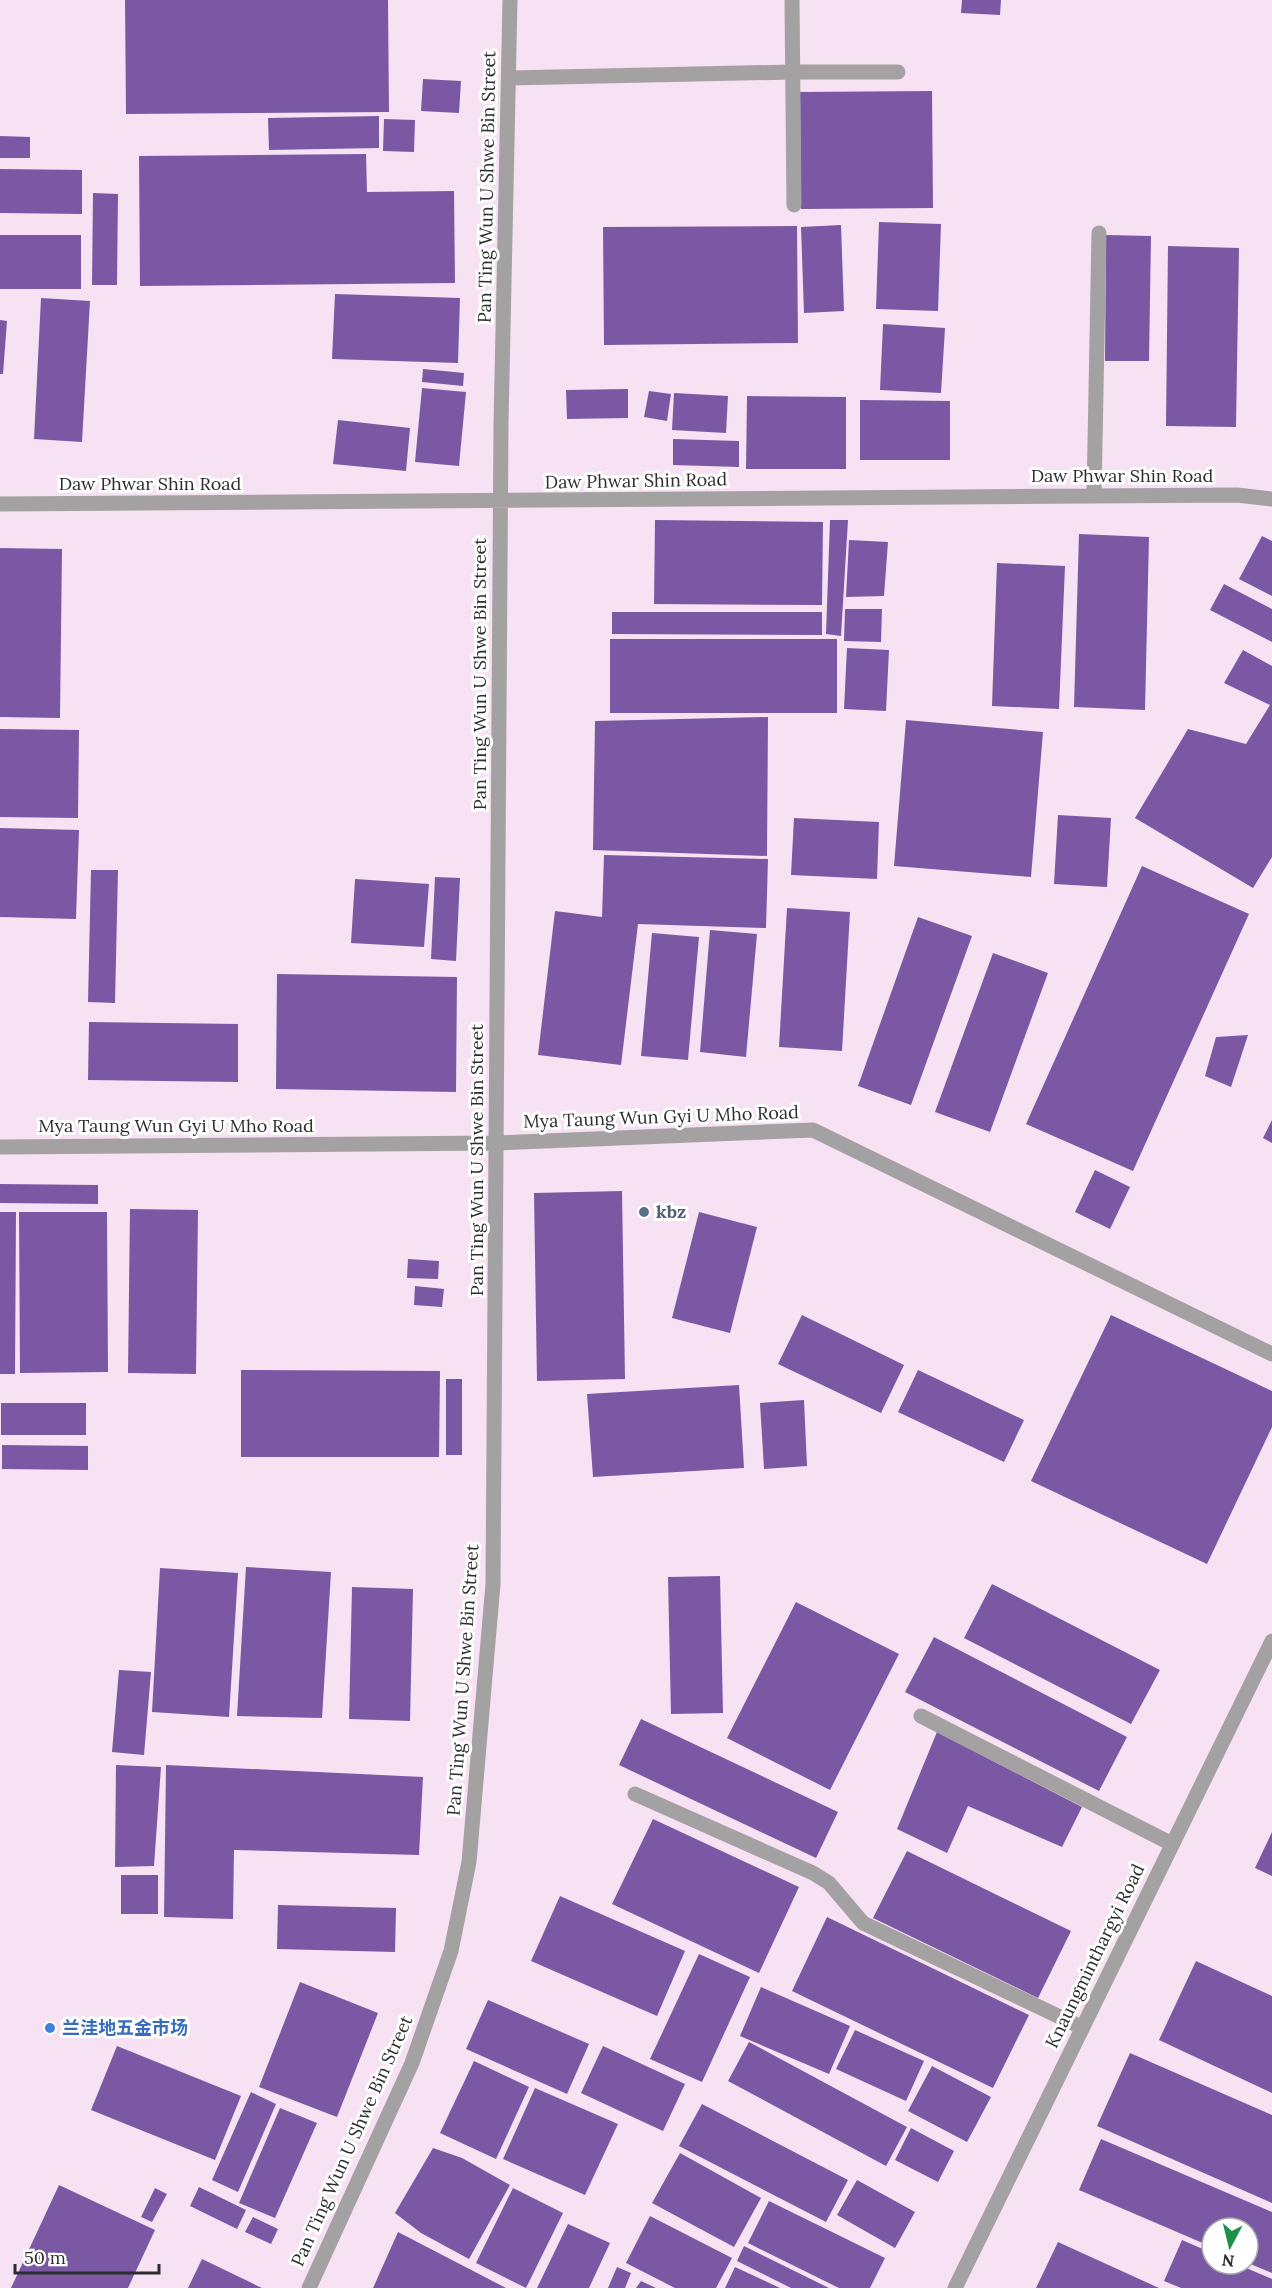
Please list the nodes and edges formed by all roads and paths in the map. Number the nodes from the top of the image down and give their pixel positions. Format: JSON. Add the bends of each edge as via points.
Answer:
{"nodes":[{"id":1,"x":510,"y":0,"type":"edge"},
{"id":2,"x":792,"y":0,"type":"edge"},
{"id":3,"x":793,"y":72,"type":"junction"},
{"id":4,"x":898,"y":72,"type":"dead end"},
{"id":5,"x":509,"y":78,"type":"junction"},
{"id":6,"x":794,"y":205,"type":"dead end"},
{"id":7,"x":1100,"y":233,"type":"dead end"},
{"id":8,"x":1094,"y":496,"type":"junction"},
{"id":9,"x":1272,"y":499,"type":"edge"},
{"id":10,"x":500,"y":502,"type":"junction"},
{"id":11,"x":0,"y":504,"type":"edge"},
{"id":12,"x":496,"y":1143,"type":"junction"},
{"id":13,"x":0,"y":1147,"type":"edge"},
{"id":14,"x":1272,"y":1354,"type":"edge"},
{"id":15,"x":1272,"y":1641,"type":"edge"},
{"id":16,"x":921,"y":1716,"type":"dead end"},
{"id":17,"x":636,"y":1794,"type":"dead end"},
{"id":18,"x":1172,"y":1844,"type":"junction"},
{"id":19,"x":1081,"y":2027,"type":"junction"},
{"id":20,"x":309,"y":2288,"type":"edge"},
{"id":21,"x":955,"y":2288,"type":"edge"}],
"edges":[{"from":1,"to":5,"type":"street","name":"Pan Ting Wun U Shwe Bin Street"},
{"from":2,"to":3,"type":"street"},
{"from":3,"to":4,"type":"street"},
{"from":3,"to":5,"type":"street"},
{"from":3,"to":6,"type":"street"},
{"from":5,"to":10,"type":"street","name":"Pan Ting Wun U Shwe Bin Street"},
{"from":7,"to":8,"type":"street"},
{"from":8,"to":9,"type":"street","name":"Daw Phwar Shin Road","via":[[1236,495]]},
{"from":8,"to":10,"type":"street","name":"Daw Phwar Shin Road"},
{"from":10,"to":11,"type":"street","name":"Daw Phwar Shin Road"},
{"from":10,"to":12,"type":"street","name":"Pan Ting Wun U Shwe Bin Street"},
{"from":12,"to":13,"type":"street","name":"Mya Taung Wun Gyi U Mho Road"},
{"from":12,"to":14,"type":"street","name":"Mya Taung Wun Gyi U Mho Road","via":[[813,1130]]},
{"from":12,"to":20,"type":"street","name":"Pan Ting Wun U Shwe Bin Street","via":[[493,1584],[469,1862],[451,1951],[412,2063]]},
{"from":15,"to":18,"type":"street","name":"Knaungminthargyi Road"},
{"from":16,"to":18,"type":"street"},
{"from":17,"to":19,"type":"street","via":[[813,1873],[829,1883],[863,1923]]},
{"from":18,"to":19,"type":"street","name":"Knaungminthargyi Road"},
{"from":19,"to":21,"type":"street","name":"Knaungminthargyi Road"}]}
